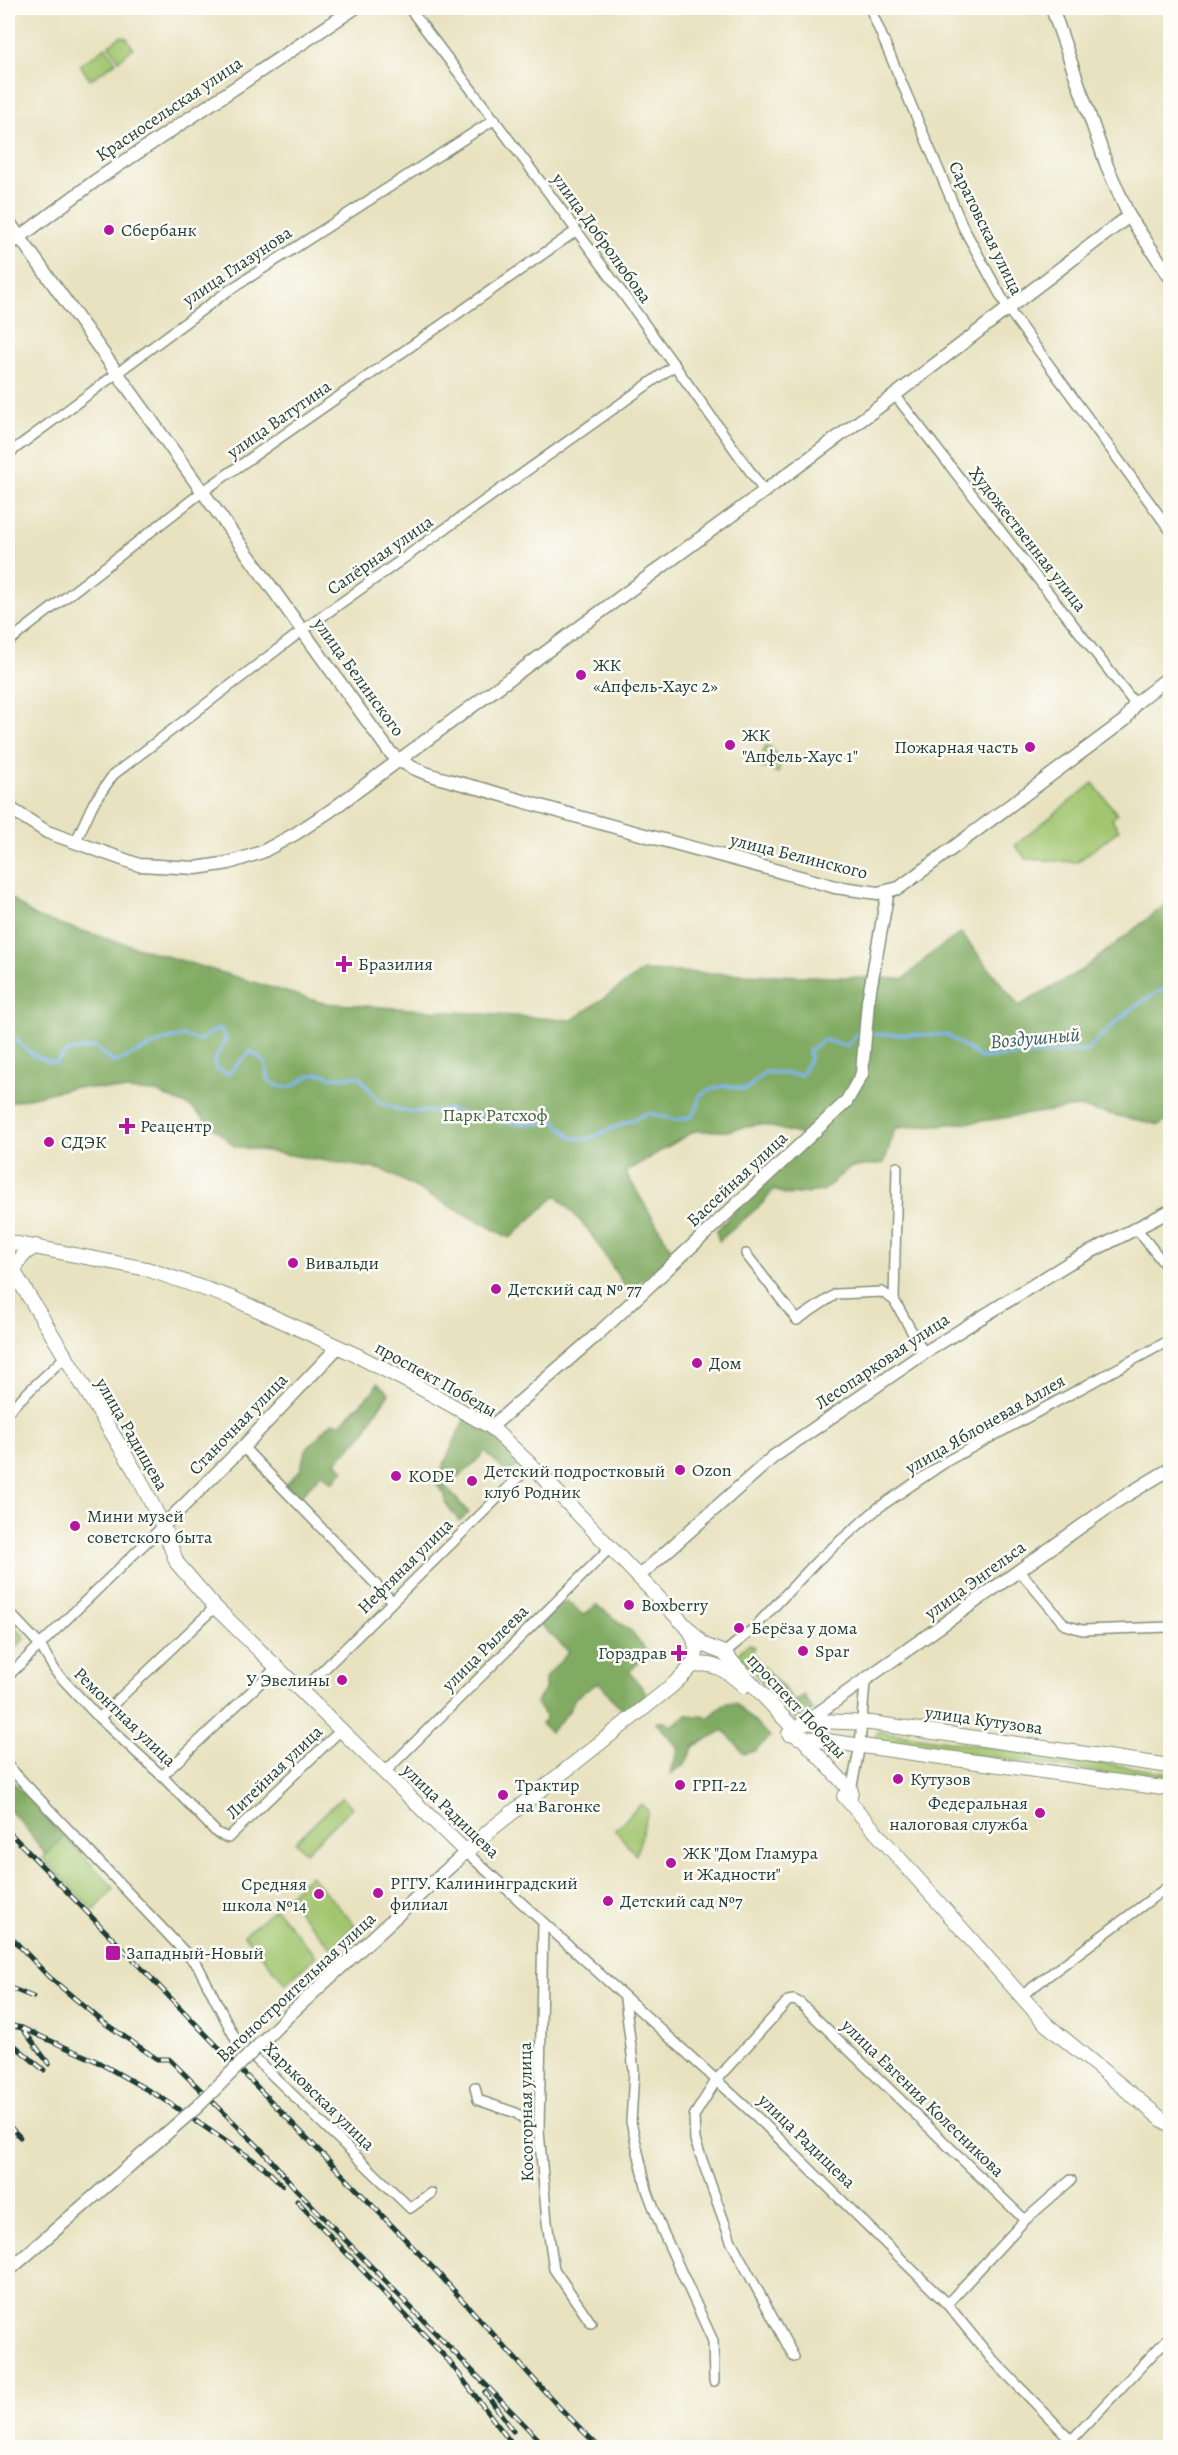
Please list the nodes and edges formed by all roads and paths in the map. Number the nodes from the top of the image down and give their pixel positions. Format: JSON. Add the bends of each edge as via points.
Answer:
{"nodes":[{"id":1,"x":355,"y":8,"type":"edge"},
{"id":2,"x":409,"y":8,"type":"edge"},
{"id":3,"x":870,"y":8,"type":"edge"},
{"id":4,"x":1052,"y":8,"type":"edge"},
{"id":5,"x":495,"y":119,"type":"junction"},
{"id":6,"x":1129,"y":216,"type":"junction"},
{"id":7,"x":8,"y":221,"type":"edge"},
{"id":8,"x":576,"y":231,"type":"junction"},
{"id":9,"x":19,"y":237,"type":"junction"},
{"id":10,"x":8,"y":246,"type":"edge"},
{"id":11,"x":1170,"y":277,"type":"edge"},
{"id":12,"x":1008,"y":309,"type":"junction"},
{"id":13,"x":675,"y":365,"type":"junction"},
{"id":14,"x":116,"y":372,"type":"junction"},
{"id":15,"x":895,"y":395,"type":"junction"},
{"id":16,"x":8,"y":454,"type":"edge"},
{"id":17,"x":764,"y":491,"type":"junction"},
{"id":18,"x":202,"y":492,"type":"junction"},
{"id":19,"x":1170,"y":530,"type":"edge"},
{"id":20,"x":303,"y":630,"type":"junction"},
{"id":21,"x":8,"y":642,"type":"edge"},
{"id":22,"x":1170,"y":676,"type":"edge"},
{"id":23,"x":1136,"y":704,"type":"junction"},
{"id":24,"x":397,"y":760,"type":"junction"},
{"id":25,"x":8,"y":807,"type":"edge"},
{"id":26,"x":75,"y":843,"type":"junction"},
{"id":27,"x":894,"y":890,"type":"junction"},
{"id":28,"x":897,"y":1167,"type":"dead end"},
{"id":29,"x":1170,"y":1211,"type":"edge"},
{"id":30,"x":1136,"y":1228,"type":"junction"},
{"id":31,"x":8,"y":1242,"type":"edge"},
{"id":32,"x":36,"y":1246,"type":"junction"},
{"id":33,"x":746,"y":1254,"type":"dead end"},
{"id":34,"x":10,"y":1271,"type":"edge"},
{"id":35,"x":1170,"y":1271,"type":"edge"},
{"id":36,"x":894,"y":1300,"type":"junction"},
{"id":37,"x":1170,"y":1340,"type":"edge"},
{"id":38,"x":338,"y":1347,"type":"junction"},
{"id":39,"x":924,"y":1353,"type":"junction"},
{"id":40,"x":66,"y":1356,"type":"junction"},
{"id":41,"x":8,"y":1411,"type":"edge"},
{"id":42,"x":491,"y":1427,"type":"junction"},
{"id":43,"x":243,"y":1447,"type":"junction"},
{"id":44,"x":531,"y":1465,"type":"junction"},
{"id":45,"x":1170,"y":1469,"type":"edge"},
{"id":46,"x":163,"y":1526,"type":"junction"},
{"id":47,"x":609,"y":1549,"type":"junction"},
{"id":48,"x":1019,"y":1570,"type":"junction"},
{"id":49,"x":638,"y":1577,"type":"junction"},
{"id":50,"x":392,"y":1601,"type":"junction"},
{"id":51,"x":215,"y":1607,"type":"junction"},
{"id":52,"x":8,"y":1611,"type":"edge"},
{"id":53,"x":1170,"y":1627,"type":"edge"},
{"id":54,"x":689,"y":1629,"type":"junction"},
{"id":55,"x":40,"y":1645,"type":"junction"},
{"id":56,"x":724,"y":1653,"type":"junction"},
{"id":57,"x":693,"y":1666,"type":"junction"},
{"id":58,"x":277,"y":1667,"type":"junction"},
{"id":59,"x":8,"y":1676,"type":"edge"},
{"id":60,"x":865,"y":1682,"type":"junction"},
{"id":61,"x":302,"y":1691,"type":"junction"},
{"id":62,"x":99,"y":1718,"type":"junction"},
{"id":63,"x":860,"y":1723,"type":"junction"},
{"id":64,"x":342,"y":1729,"type":"junction"},
{"id":65,"x":797,"y":1731,"type":"junction"},
{"id":66,"x":860,"y":1745,"type":"junction"},
{"id":67,"x":8,"y":1766,"type":"edge"},
{"id":68,"x":1170,"y":1766,"type":"edge"},
{"id":69,"x":385,"y":1772,"type":"junction"},
{"id":70,"x":162,"y":1776,"type":"junction"},
{"id":71,"x":1170,"y":1789,"type":"edge"},
{"id":72,"x":850,"y":1796,"type":"junction"},
{"id":73,"x":228,"y":1838,"type":"joint"},
{"id":74,"x":466,"y":1852,"type":"junction"},
{"id":75,"x":1170,"y":1885,"type":"edge"},
{"id":76,"x":543,"y":1924,"type":"junction"},
{"id":77,"x":1021,"y":1996,"type":"junction"},
{"id":78,"x":625,"y":1999,"type":"junction"},
{"id":79,"x":717,"y":2079,"type":"junction"},
{"id":80,"x":475,"y":2087,"type":"dead end"},
{"id":81,"x":1170,"y":2126,"type":"edge"},
{"id":82,"x":539,"y":2131,"type":"junction"},
{"id":83,"x":1071,"y":2180,"type":"dead end"},
{"id":84,"x":431,"y":2193,"type":"dead end"},
{"id":85,"x":1025,"y":2220,"type":"junction"},
{"id":86,"x":8,"y":2271,"type":"edge"},
{"id":87,"x":947,"y":2304,"type":"junction"},
{"id":88,"x":591,"y":2323,"type":"dead end"},
{"id":89,"x":1170,"y":2336,"type":"edge"},
{"id":90,"x":794,"y":2357,"type":"dead end"},
{"id":91,"x":714,"y":2381,"type":"dead end"},
{"id":92,"x":1071,"y":2439,"type":"junction"},
{"id":93,"x":1064,"y":2448,"type":"edge"},
{"id":94,"x":1079,"y":2448,"type":"edge"}],
"edges":[{"from":1,"to":9,"type":"street","name":"Красносельская улица","via":[[158,138]]},
{"from":2,"to":5,"type":"street","name":"улица Добролюбова"},
{"from":3,"to":12,"type":"street","name":"Саратовская улица","via":[[963,227]]},
{"from":4,"to":6,"type":"street","via":[[1107,166]]},
{"from":5,"to":8,"type":"street","name":"улица Добролюбова"},
{"from":5,"to":14,"type":"street","name":"улица Глазунова","via":[[225,293]]},
{"from":6,"to":11,"type":"street"},
{"from":6,"to":12,"type":"street"},
{"from":7,"to":9,"type":"street","name":"улица Белинского"},
{"from":8,"to":13,"type":"street","name":"улица Добролюбова"},
{"from":8,"to":18,"type":"street","name":"улица Ватутина"},
{"from":9,"to":10,"type":"street","name":"Красносельская улица"},
{"from":9,"to":14,"type":"street","name":"улица Белинского"},
{"from":12,"to":15,"type":"street"},
{"from":12,"to":19,"type":"street","name":"Саратовская улица"},
{"from":13,"to":17,"type":"street","name":"улица Добролюбова"},
{"from":13,"to":20,"type":"street","name":"Сапёрная улица"},
{"from":14,"to":16,"type":"street","name":"улица Глазунова"},
{"from":14,"to":18,"type":"street","name":"улица Белинского"},
{"from":15,"to":17,"type":"street"},
{"from":15,"to":23,"type":"street","name":"Художественная улица"},
{"from":17,"to":24,"type":"street"},
{"from":18,"to":20,"type":"street","name":"улица Белинского"},
{"from":18,"to":21,"type":"street","name":"улица Ватутина"},
{"from":20,"to":24,"type":"street","name":"улица Белинского"},
{"from":20,"to":26,"type":"street","name":"Сапёрная улица","via":[[113,775],[93,804]]},
{"from":22,"to":23,"type":"street"},
{"from":23,"to":27,"type":"street","via":[[1125,720]]},
{"from":24,"to":26,"type":"street","via":[[295,834],[229,863],[196,868],[139,865]]},
{"from":24,"to":27,"type":"street","name":"улица Белинского","via":[[532,804],[835,887],[856,892]]},
{"from":25,"to":26,"type":"street","via":[[47,832]]},
{"from":27,"to":42,"type":"street","name":"Бассейная улица","via":[[868,1001],[862,1074],[846,1102],[600,1332]]},
{"from":28,"to":36,"type":"street"},
{"from":29,"to":30,"type":"street","name":"Лесопарковая улица"},
{"from":30,"to":35,"type":"street"},
{"from":30,"to":39,"type":"street","name":"Лесопарковая улица","via":[[1069,1263]]},
{"from":31,"to":32,"type":"main road","name":"проспект Победы"},
{"from":32,"to":34,"type":"main road","name":"улица Радищева"},
{"from":32,"to":38,"type":"main road","name":"проспект Победы","via":[[147,1269],[192,1283]]},
{"from":33,"to":36,"type":"street","via":[[797,1320],[836,1294],[882,1292]]},
{"from":34,"to":40,"type":"main road","name":"улица Радищева"},
{"from":36,"to":39,"type":"street"},
{"from":37,"to":56,"type":"street","name":"улица Яблоневая Аллея","via":[[955,1456],[878,1508],[818,1560],[752,1630]]},
{"from":38,"to":42,"type":"main road","name":"проспект Победы"},
{"from":38,"to":43,"type":"street","name":"Станочная улица"},
{"from":39,"to":49,"type":"street","name":"Лесопарковая улица","via":[[773,1456]]},
{"from":40,"to":41,"type":"street"},
{"from":40,"to":46,"type":"main road","name":"улица Радищева"},
{"from":42,"to":44,"type":"main road","name":"проспект Победы"},
{"from":43,"to":46,"type":"street","name":"Станочная улица"},
{"from":43,"to":50,"type":"street"},
{"from":44,"to":47,"type":"main road","name":"проспект Победы"},
{"from":44,"to":50,"type":"street","name":"Нефтяная улица"},
{"from":45,"to":48,"type":"street","name":"улица Энгельса"},
{"from":46,"to":51,"type":"main road","name":"улица Радищева","via":[[177,1563]]},
{"from":46,"to":55,"type":"street","name":"Станочная улица"},
{"from":47,"to":49,"type":"main road","name":"проспект Победы"},
{"from":47,"to":69,"type":"street","name":"улица Рылеева"},
{"from":48,"to":53,"type":"street","via":[[1065,1625],[1082,1630]]},
{"from":48,"to":60,"type":"street","name":"улица Энгельса"},
{"from":49,"to":54,"type":"main road","name":"проспект Победы"},
{"from":50,"to":61,"type":"street","name":"Нефтяная улица"},
{"from":51,"to":58,"type":"main road","name":"улица Радищева"},
{"from":51,"to":62,"type":"street"},
{"from":52,"to":55,"type":"street","name":"Ремонтная улица"},
{"from":54,"to":56,"type":"main road","name":"проспект Победы","via":[[704,1645]]},
{"from":54,"to":57,"type":"main road","via":[[696,1647]]},
{"from":55,"to":59,"type":"street","name":"Станочная улица"},
{"from":55,"to":62,"type":"street","name":"Ремонтная улица","via":[[56,1672]]},
{"from":56,"to":65,"type":"main road","name":"проспект Победы"},
{"from":57,"to":65,"type":"main road","name":"проспект Победы","via":[[706,1663],[727,1672]]},
{"from":57,"to":74,"type":"main road","name":"Вагоностроительная улица"},
{"from":58,"to":61,"type":"main road","name":"улица Радищева"},
{"from":58,"to":70,"type":"street"},
{"from":60,"to":63,"type":"street"},
{"from":60,"to":65,"type":"street","name":"улица Энгельса"},
{"from":61,"to":64,"type":"main road","name":"улица Радищева"},
{"from":62,"to":70,"type":"street","name":"Ремонтная улица"},
{"from":63,"to":65,"type":"main road","name":"улица Кутузова","via":[[817,1720]]},
{"from":63,"to":66,"type":"street"},
{"from":63,"to":68,"type":"main road","name":"улица Кутузова"},
{"from":64,"to":69,"type":"main road","name":"улица Радищева"},
{"from":64,"to":73,"type":"street","name":"Литейная улица"},
{"from":65,"to":66,"type":"main road"},
{"from":65,"to":72,"type":"main road","name":"проспект Победы"},
{"from":66,"to":71,"type":"main road"},
{"from":66,"to":72,"type":"street"},
{"from":67,"to":84,"type":"street","name":"Харьковская улица","via":[[198,1966],[236,2040],[410,2208]]},
{"from":69,"to":74,"type":"main road","name":"улица Радищева"},
{"from":70,"to":73,"type":"street","name":"Ремонтная улица","via":[[217,1833]]},
{"from":72,"to":77,"type":"main road","name":"проспект Победы"},
{"from":74,"to":76,"type":"street","name":"улица Радищева"},
{"from":74,"to":86,"type":"street","name":"Вагоностроительная улица","bridge":true,"via":[[288,2016],[197,2107]]},
{"from":75,"to":77,"type":"street"},
{"from":76,"to":78,"type":"street","name":"улица Радищева"},
{"from":76,"to":82,"type":"street","name":"Косогорная улица"},
{"from":77,"to":81,"type":"main road","name":"проспект Победы","via":[[1046,2024]]},
{"from":78,"to":79,"type":"street","name":"улица Радищева"},
{"from":78,"to":91,"type":"street","via":[[634,2071],[631,2122],[647,2190],[713,2341]]},
{"from":79,"to":85,"type":"street","name":"улица Евгения Колесникова","via":[[788,2001],[801,2003]]},
{"from":79,"to":87,"type":"street","name":"улица Радищева"},
{"from":79,"to":90,"type":"street","via":[[694,2116],[695,2140],[731,2241]]},
{"from":80,"to":82,"type":"street","via":[[478,2100],[516,2114]]},
{"from":82,"to":88,"type":"street","name":"Косогорная улица","via":[[554,2269]]},
{"from":83,"to":85,"type":"street"},
{"from":85,"to":87,"type":"street"},
{"from":87,"to":92,"type":"street","name":"улица Радищева","via":[[991,2358]]},
{"from":89,"to":92,"type":"street"},
{"from":92,"to":93,"type":"street"},
{"from":92,"to":94,"type":"street","name":"улица Радищева"}]}
